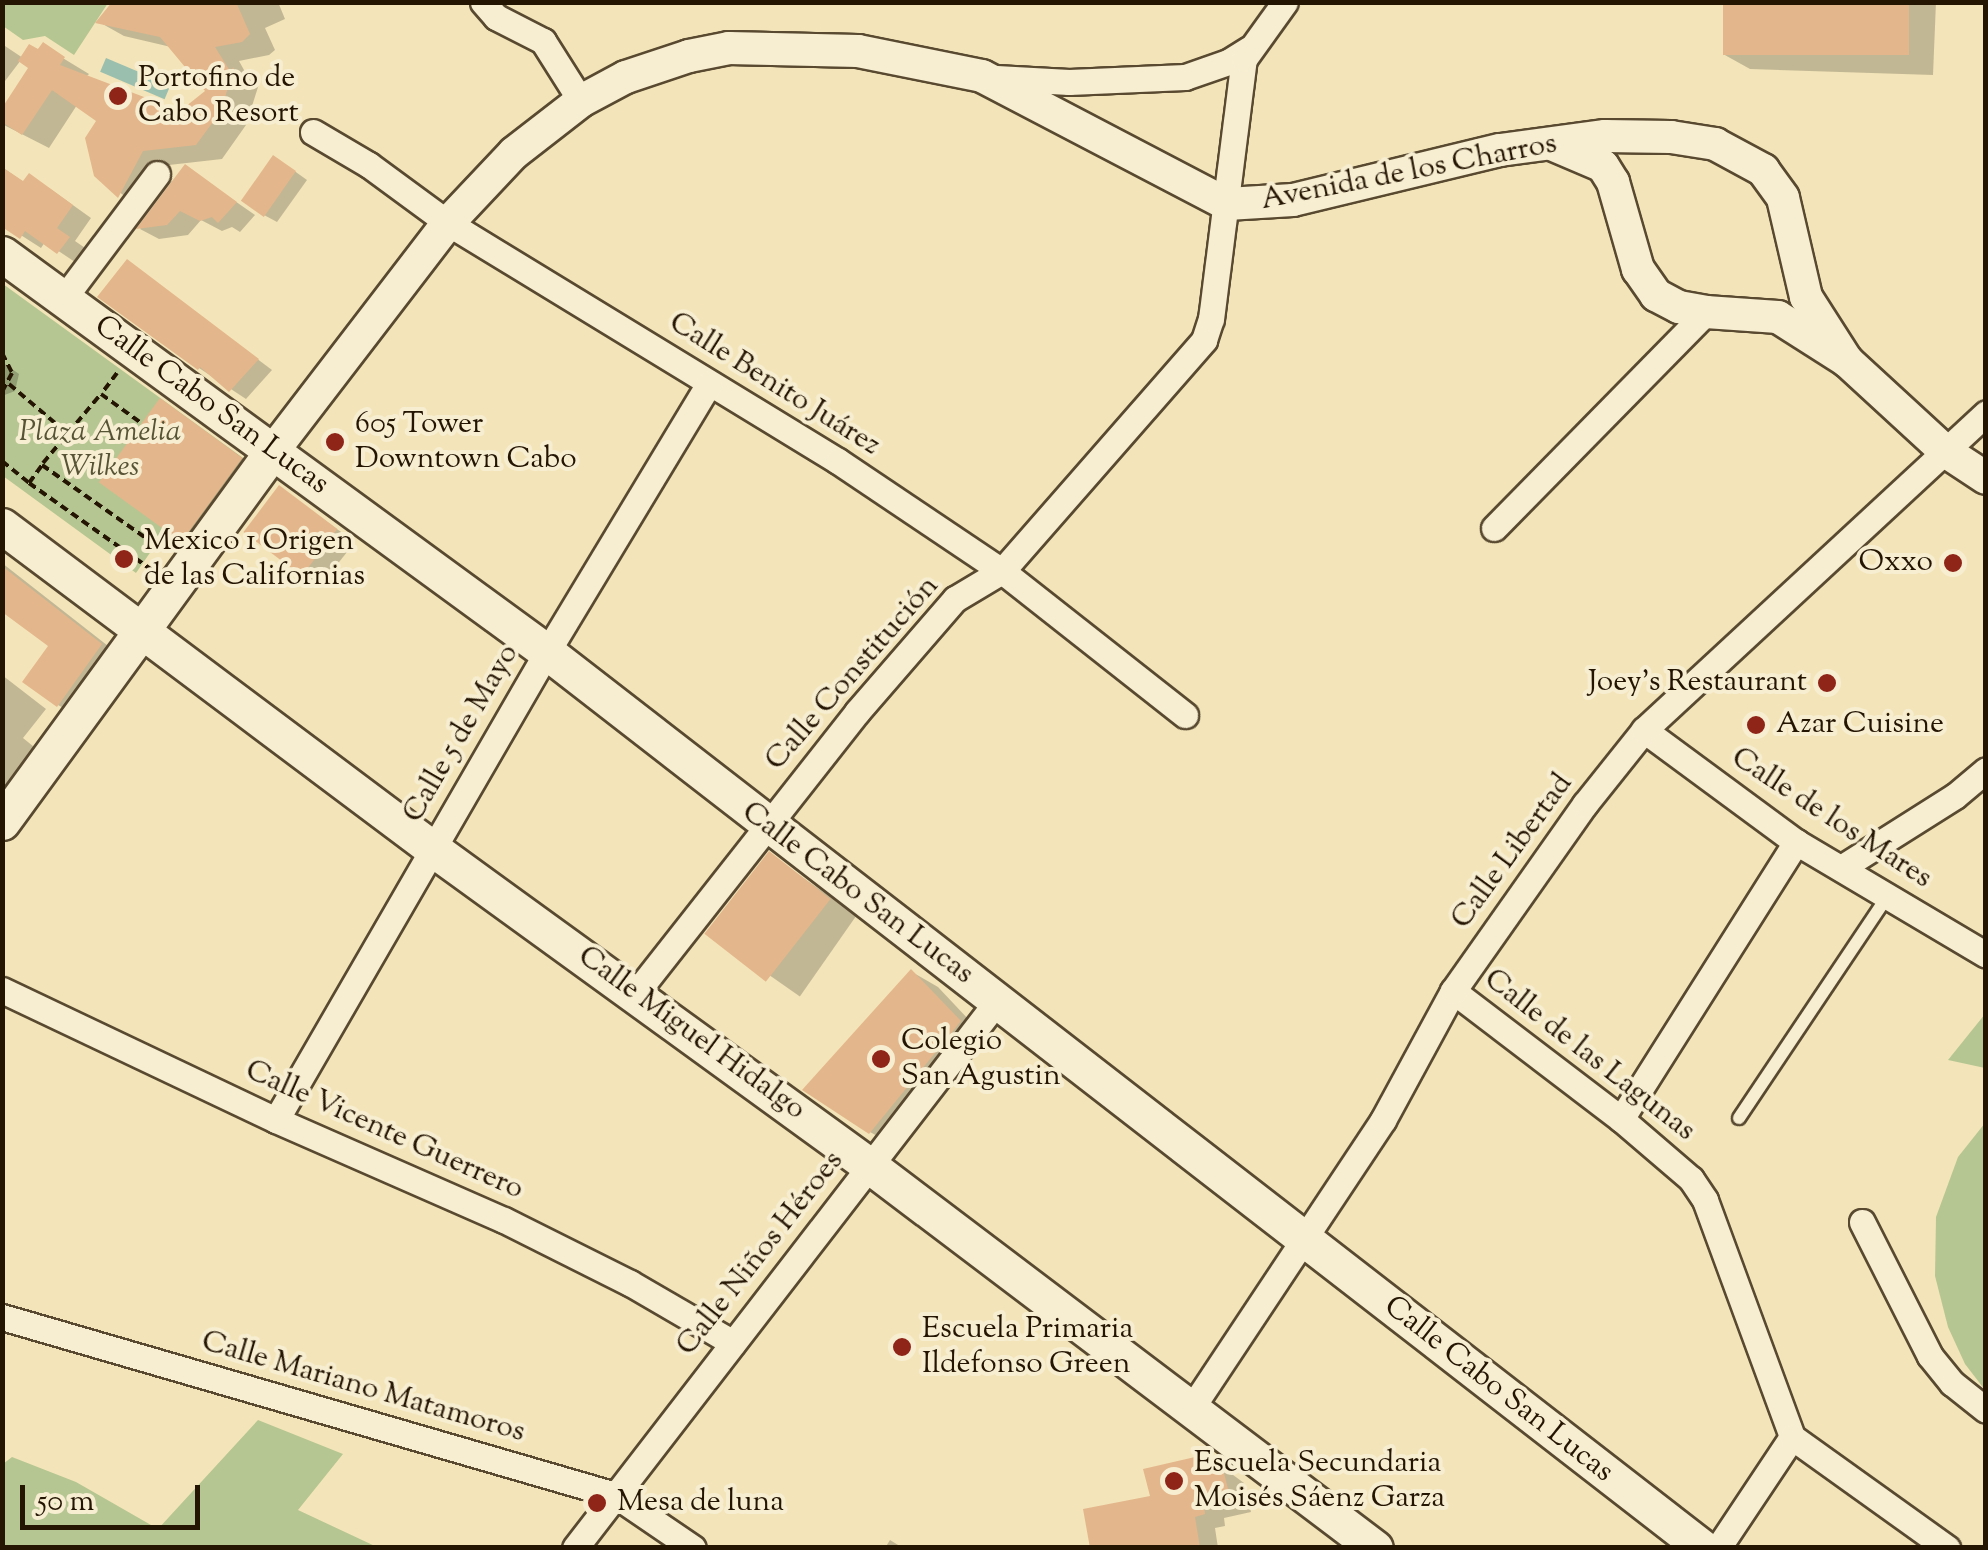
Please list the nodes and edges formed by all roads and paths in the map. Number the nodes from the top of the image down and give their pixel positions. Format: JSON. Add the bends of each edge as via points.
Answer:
{"nodes":[{"id":1,"x":483,"y":2,"type":"edge"},
{"id":2,"x":1285,"y":2,"type":"edge"},
{"id":3,"x":1249,"y":49,"type":"junction"},
{"id":4,"x":982,"y":76,"type":"junction"},
{"id":5,"x":582,"y":101,"type":"junction"},
{"id":6,"x":313,"y":132,"type":"dead end"},
{"id":7,"x":1554,"y":144,"type":"junction"},
{"id":8,"x":157,"y":174,"type":"dead end"},
{"id":9,"x":1227,"y":204,"type":"junction"},
{"id":10,"x":448,"y":223,"type":"junction"},
{"id":11,"x":2,"y":254,"type":"edge"},
{"id":12,"x":64,"y":298,"type":"junction"},
{"id":13,"x":1706,"y":312,"type":"junction"},
{"id":14,"x":2,"y":353,"type":"edge"},
{"id":15,"x":1847,"y":361,"type":"junction"},
{"id":16,"x":123,"y":365,"type":"dead end"},
{"id":17,"x":709,"y":383,"type":"junction"},
{"id":18,"x":9,"y":384,"type":"junction"},
{"id":19,"x":2,"y":392,"type":"edge"},
{"id":20,"x":101,"y":394,"type":"junction"},
{"id":21,"x":1986,"y":413,"type":"edge"},
{"id":22,"x":140,"y":424,"type":"dead end"},
{"id":23,"x":68,"y":434,"type":"junction"},
{"id":24,"x":1945,"y":451,"type":"junction"},
{"id":25,"x":272,"y":452,"type":"junction"},
{"id":26,"x":2,"y":461,"type":"edge"},
{"id":27,"x":42,"y":464,"type":"junction"},
{"id":28,"x":1986,"y":478,"type":"edge"},
{"id":29,"x":29,"y":483,"type":"junction"},
{"id":30,"x":2,"y":526,"type":"edge"},
{"id":31,"x":1494,"y":528,"type":"dead end"},
{"id":32,"x":175,"y":559,"type":"dead end"},
{"id":33,"x":1002,"y":572,"type":"junction"},
{"id":34,"x":161,"y":577,"type":"dead end"},
{"id":35,"x":144,"y":631,"type":"junction"},
{"id":36,"x":546,"y":652,"type":"junction"},
{"id":37,"x":1184,"y":715,"type":"dead end"},
{"id":38,"x":1644,"y":730,"type":"junction"},
{"id":39,"x":1986,"y":770,"type":"edge"},
{"id":40,"x":2,"y":822,"type":"edge"},
{"id":41,"x":766,"y":826,"type":"junction"},
{"id":42,"x":1796,"y":842,"type":"junction"},
{"id":43,"x":433,"y":849,"type":"junction"},
{"id":44,"x":1841,"y":868,"type":"junction"},
{"id":45,"x":1887,"y":897,"type":"junction"},
{"id":46,"x":1986,"y":955,"type":"edge"},
{"id":47,"x":2,"y":990,"type":"edge"},
{"id":48,"x":1453,"y":991,"type":"junction"},
{"id":49,"x":636,"y":993,"type":"junction"},
{"id":50,"x":998,"y":1000,"type":"junction"},
{"id":51,"x":1739,"y":1118,"type":"dead end"},
{"id":52,"x":1621,"y":1119,"type":"junction"},
{"id":53,"x":276,"y":1120,"type":"junction"},
{"id":54,"x":870,"y":1166,"type":"junction"},
{"id":55,"x":1862,"y":1222,"type":"dead end"},
{"id":56,"x":1305,"y":1240,"type":"junction"},
{"id":57,"x":2,"y":1318,"type":"edge"},
{"id":58,"x":734,"y":1343,"type":"junction"},
{"id":59,"x":1192,"y":1409,"type":"junction"},
{"id":60,"x":1986,"y":1410,"type":"edge"},
{"id":61,"x":1792,"y":1437,"type":"junction"},
{"id":62,"x":615,"y":1495,"type":"junction"},
{"id":63,"x":575,"y":1548,"type":"edge"},
{"id":64,"x":694,"y":1548,"type":"edge"},
{"id":65,"x":1375,"y":1548,"type":"edge"},
{"id":66,"x":1703,"y":1548,"type":"edge"},
{"id":67,"x":1718,"y":1548,"type":"edge"},
{"id":68,"x":1947,"y":1548,"type":"edge"}],
"edges":[{"from":1,"to":5,"type":"street","via":[[496,18],[544,41]]},
{"from":2,"to":3,"type":"street"},
{"from":3,"to":4,"type":"street","via":[[1212,69],[1174,78],[1055,82]]},
{"from":3,"to":9,"type":"street","name":"Calle Constitución"},
{"from":4,"to":5,"type":"street","name":"Avenida de los Charros","via":[[858,52],[744,48],[660,64]]},
{"from":4,"to":9,"type":"street","name":"Avenida de los Charros"},
{"from":5,"to":10,"type":"street","name":"Avenida de los Charros","via":[[514,153]]},
{"from":6,"to":10,"type":"street","name":"Calle Benito Juárez"},
{"from":7,"to":9,"type":"street","name":"Avenida de los Charros","via":[[1500,150],[1293,200]]},
{"from":7,"to":13,"type":"street","via":[[1603,166],[1638,269],[1656,295]]},
{"from":7,"to":15,"type":"street","name":"Avenida de los Charros","via":[[1671,137],[1732,150],[1763,170],[1794,228],[1806,297]]},
{"from":8,"to":12,"type":"street"},
{"from":9,"to":33,"type":"street","name":"Calle Constitución","via":[[1204,340]]},
{"from":10,"to":17,"type":"street","name":"Calle Benito Juárez"},
{"from":10,"to":25,"type":"street","name":"Avenida de los Charros"},
{"from":11,"to":12,"type":"main road","name":"Calle Cabo San Lucas"},
{"from":12,"to":25,"type":"main road","name":"Calle Cabo San Lucas"},
{"from":13,"to":15,"type":"street","name":"Avenida de los Charros","via":[[1778,317]]},
{"from":13,"to":31,"type":"street"},
{"from":14,"to":18,"type":"path","via":[[11,366]]},
{"from":15,"to":24,"type":"street","name":"Avenida de los Charros"},
{"from":16,"to":20,"type":"path"},
{"from":17,"to":33,"type":"street","name":"Calle Benito Juárez"},
{"from":17,"to":36,"type":"street","name":"Calle 5 de Mayo"},
{"from":18,"to":19,"type":"path"},
{"from":18,"to":23,"type":"path"},
{"from":20,"to":22,"type":"path"},
{"from":20,"to":23,"type":"path"},
{"from":21,"to":24,"type":"street","name":"Calle Libertad"},
{"from":23,"to":27,"type":"path"},
{"from":24,"to":28,"type":"street","name":"Avenida de los Charros"},
{"from":24,"to":38,"type":"street","name":"Calle Libertad"},
{"from":25,"to":35,"type":"main road"},
{"from":25,"to":36,"type":"main road","name":"Calle Cabo San Lucas"},
{"from":26,"to":29,"type":"path"},
{"from":27,"to":29,"type":"path"},
{"from":27,"to":32,"type":"path"},
{"from":29,"to":34,"type":"path"},
{"from":30,"to":35,"type":"main road","name":"Calle Miguel Hidalgo"},
{"from":33,"to":37,"type":"street","name":"Calle Benito Juárez"},
{"from":33,"to":41,"type":"street","name":"Calle Constitución","via":[[955,598]]},
{"from":35,"to":40,"type":"main road"},
{"from":35,"to":43,"type":"main road","name":"Calle Miguel Hidalgo"},
{"from":36,"to":41,"type":"main road","name":"Calle Cabo San Lucas"},
{"from":36,"to":43,"type":"street","name":"Calle 5 de Mayo"},
{"from":38,"to":42,"type":"street","name":"Calle de los Mares"},
{"from":38,"to":48,"type":"street","name":"Calle Libertad"},
{"from":39,"to":44,"type":"street"},
{"from":41,"to":49,"type":"street","name":"Calle Constitución"},
{"from":41,"to":50,"type":"main road","name":"Calle Cabo San Lucas"},
{"from":42,"to":44,"type":"street","name":"Calle de los Mares"},
{"from":42,"to":52,"type":"street"},
{"from":43,"to":49,"type":"main road","name":"Calle Miguel Hidalgo"},
{"from":43,"to":53,"type":"street","name":"Calle 5 de Mayo"},
{"from":44,"to":45,"type":"street","name":"Calle de los Mares"},
{"from":45,"to":46,"type":"street","name":"Calle de los Mares"},
{"from":45,"to":51,"type":"lane"},
{"from":47,"to":53,"type":"street","name":"Calle Vicente Guerrero"},
{"from":48,"to":52,"type":"street","name":"Calle de las Lagunas"},
{"from":48,"to":56,"type":"street","name":"Calle Libertad","via":[[1384,1120]]},
{"from":49,"to":54,"type":"main road","name":"Calle Miguel Hidalgo"},
{"from":50,"to":54,"type":"street","name":"Calle Niños Héroes"},
{"from":50,"to":56,"type":"main road","name":"Calle Cabo San Lucas"},
{"from":52,"to":61,"type":"street","name":"Calle de las Lagunas","via":[[1692,1179],[1705,1200]]},
{"from":53,"to":58,"type":"street","name":"Calle Vicente Guerrero","via":[[504,1220]]},
{"from":54,"to":58,"type":"street","name":"Calle Niños Héroes"},
{"from":54,"to":59,"type":"main road","name":"Calle Miguel Hidalgo"},
{"from":55,"to":60,"type":"street","via":[[1930,1356]]},
{"from":56,"to":59,"type":"street","name":"Calle Libertad"},
{"from":56,"to":66,"type":"main road","name":"Calle Cabo San Lucas"},
{"from":57,"to":62,"type":"street","name":"Calle Mariano Matamoros"},
{"from":58,"to":62,"type":"street","name":"Calle Niños Héroes"},
{"from":59,"to":65,"type":"main road","name":"Calle Miguel Hidalgo"},
{"from":61,"to":67,"type":"street"},
{"from":61,"to":68,"type":"street"},
{"from":62,"to":63,"type":"street","name":"Calle Niños Héroes"},
{"from":62,"to":64,"type":"street","name":"Calle Mariano Matamoros"}]}
